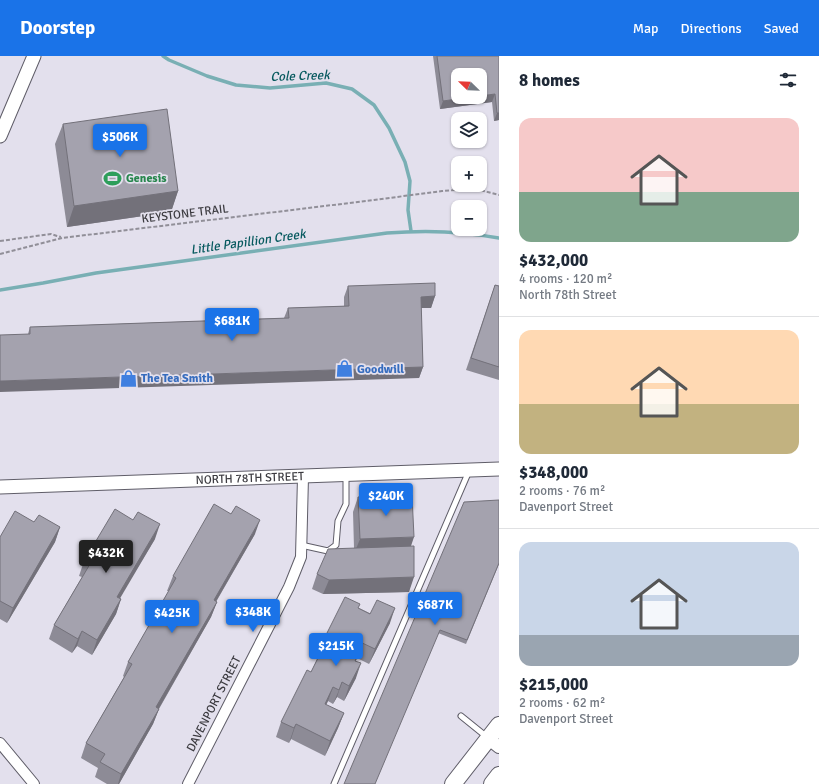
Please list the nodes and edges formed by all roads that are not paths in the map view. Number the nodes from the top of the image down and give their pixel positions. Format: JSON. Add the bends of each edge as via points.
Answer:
{"nodes":[{"id":1,"x":34,"y":56,"type":"edge"},
{"id":2,"x":0,"y":136,"type":"edge"},
{"id":3,"x":499,"y":469,"type":"edge"},
{"id":4,"x":470,"y":470,"type":"junction"},
{"id":5,"x":346,"y":475,"type":"junction"},
{"id":6,"x":303,"y":477,"type":"junction"},
{"id":7,"x":0,"y":487,"type":"edge"},
{"id":8,"x":301,"y":545,"type":"junction"},
{"id":9,"x":461,"y":716,"type":"dead end"},
{"id":10,"x":499,"y":725,"type":"edge"},
{"id":11,"x":0,"y":743,"type":"edge"},
{"id":12,"x":494,"y":743,"type":"edge"},
{"id":13,"x":499,"y":775,"type":"edge"},
{"id":14,"x":34,"y":784,"type":"edge"},
{"id":15,"x":188,"y":784,"type":"edge"},
{"id":16,"x":334,"y":784,"type":"edge"},
{"id":17,"x":453,"y":784,"type":"edge"},
{"id":18,"x":492,"y":784,"type":"edge"}],
"edges":[{"from":1,"to":2,"type":"main road"},
{"from":3,"to":4,"type":"main road","name":"NORTH 78TH STREET"},
{"from":4,"to":5,"type":"main road","name":"NORTH 78TH STREET"},
{"from":4,"to":16,"type":"lane"},
{"from":5,"to":6,"type":"main road","name":"NORTH 78TH STREET"},
{"from":5,"to":8,"type":"lane","via":[[346,504],[338,521],[336,545],[328,550]]},
{"from":6,"to":7,"type":"main road","name":"NORTH 78TH STREET"},
{"from":6,"to":8,"type":"street","name":"DAVENPORT STREET"},
{"from":8,"to":15,"type":"street","name":"DAVENPORT STREET","via":[[301,557],[289,587]]},
{"from":9,"to":12,"type":"lane"},
{"from":10,"to":12,"type":"highway"},
{"from":11,"to":14,"type":"street"},
{"from":12,"to":17,"type":"highway"},
{"from":13,"to":18,"type":"highway"}]}
